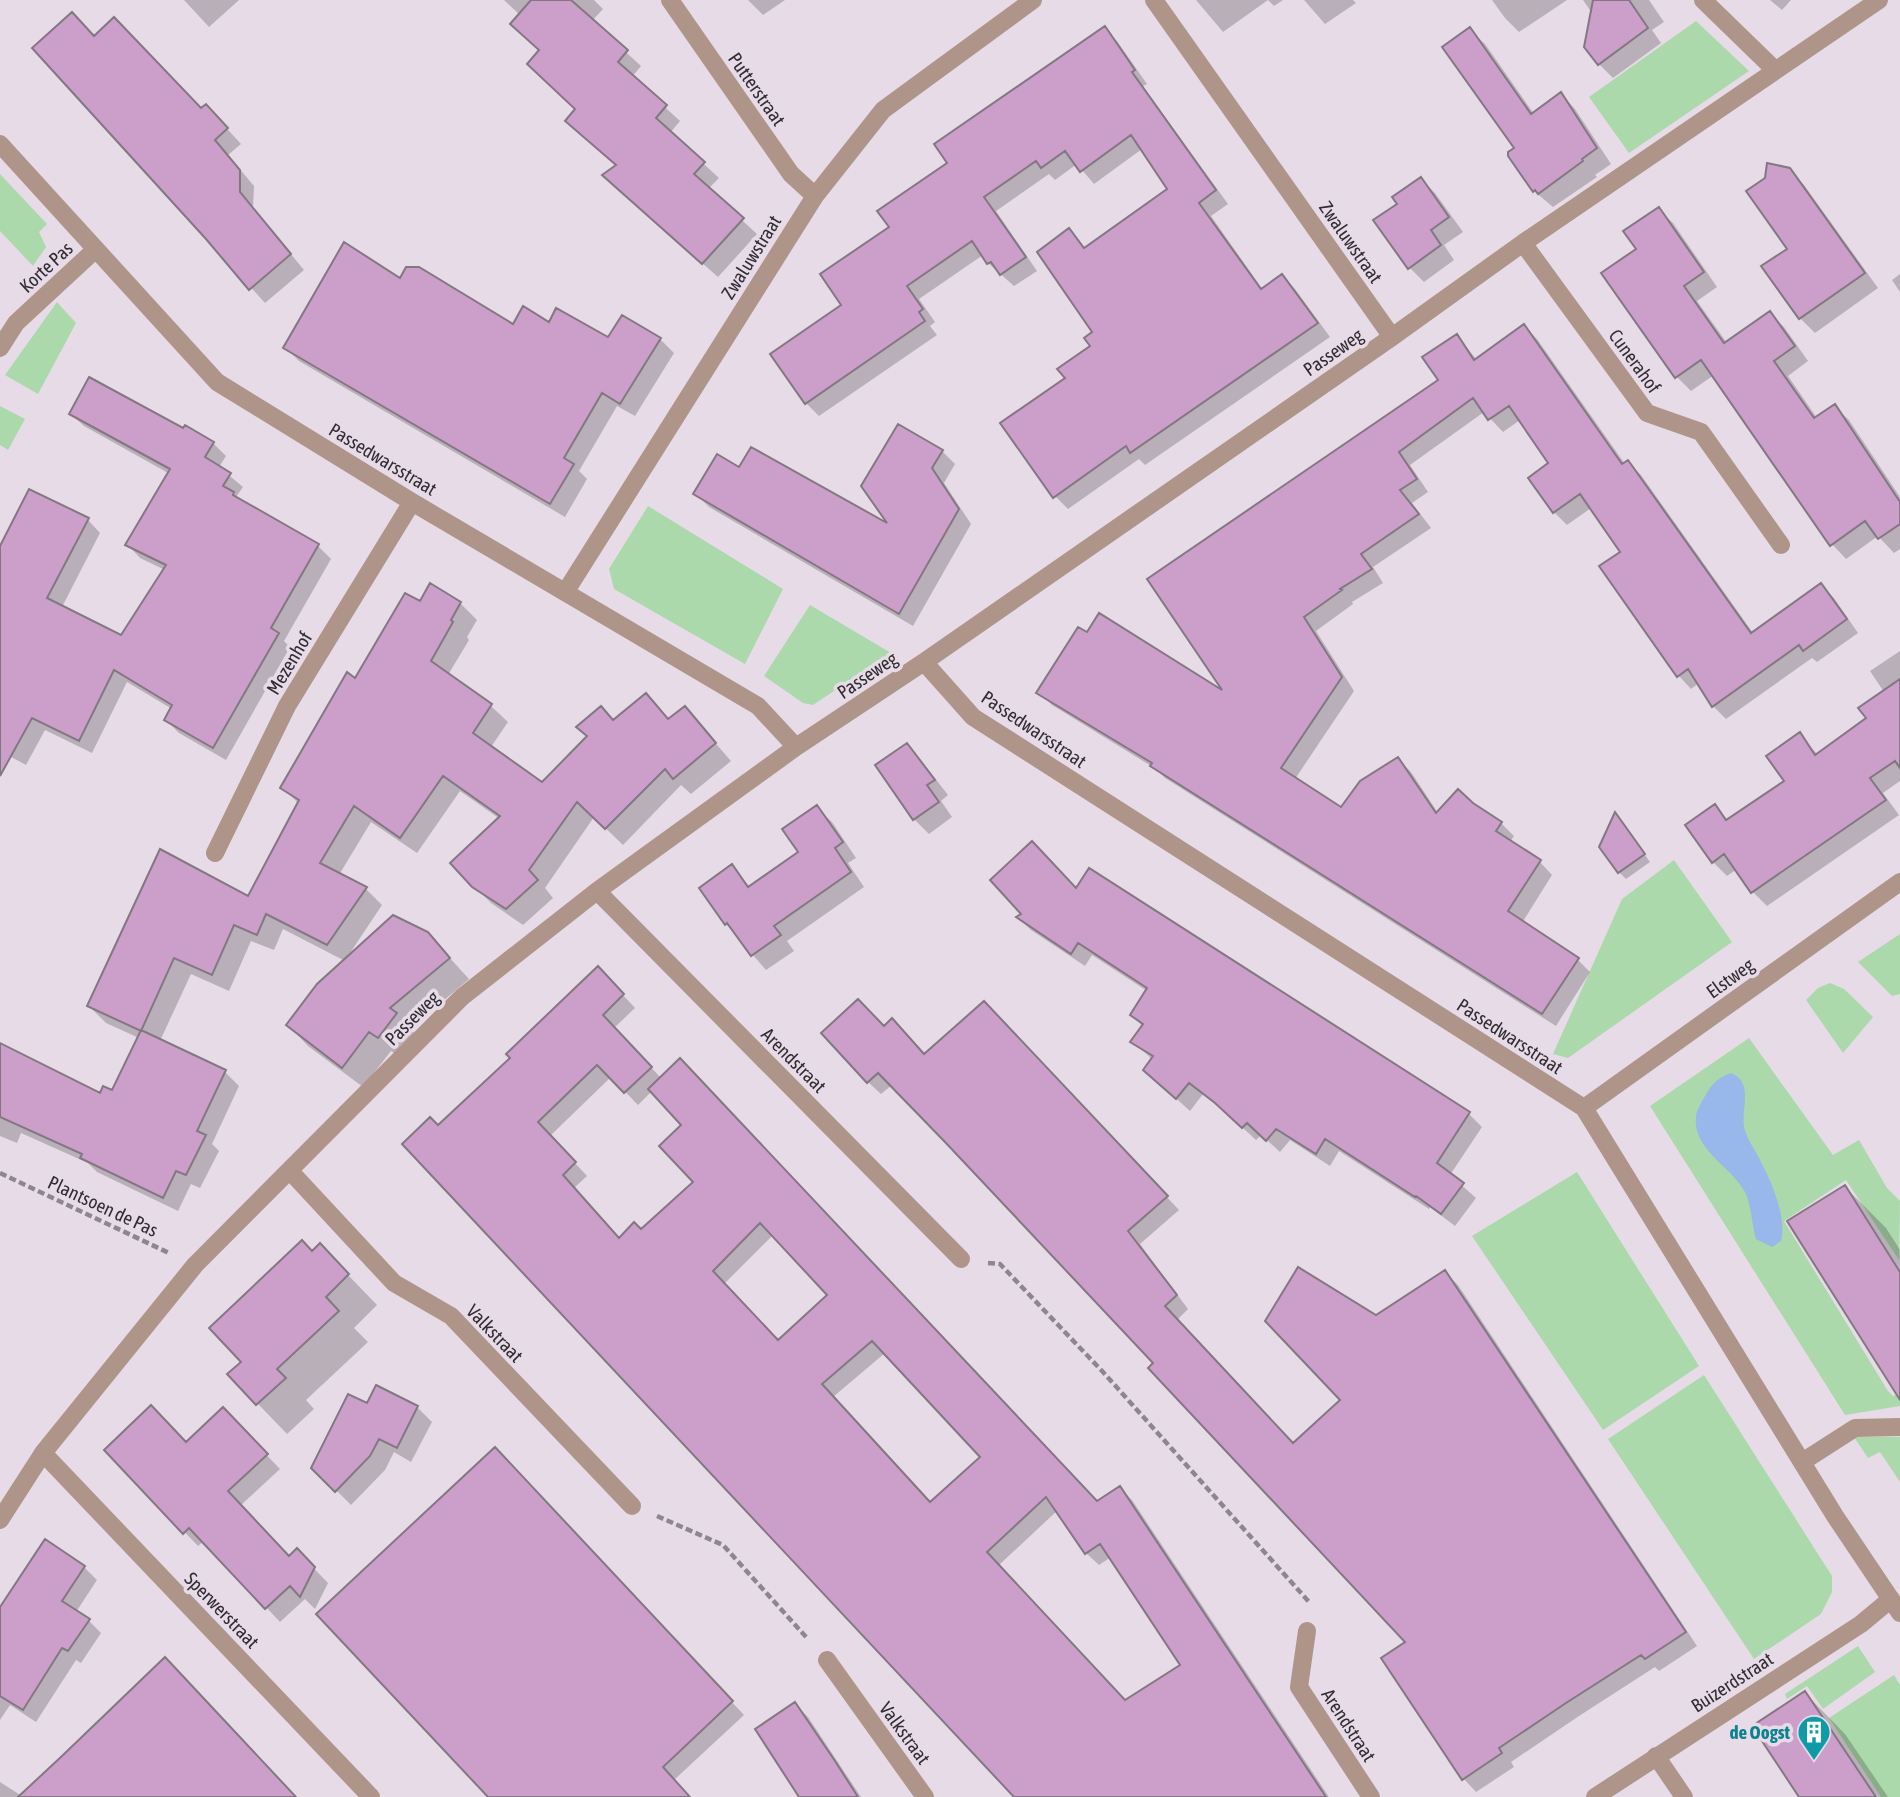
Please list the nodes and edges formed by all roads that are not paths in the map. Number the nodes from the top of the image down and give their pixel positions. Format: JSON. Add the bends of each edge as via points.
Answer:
{"nodes":[{"id":1,"x":670,"y":0,"type":"edge"},
{"id":2,"x":1033,"y":0,"type":"edge"},
{"id":3,"x":1154,"y":0,"type":"edge"},
{"id":4,"x":1703,"y":0,"type":"edge"},
{"id":5,"x":1879,"y":0,"type":"edge"},
{"id":6,"x":1775,"y":70,"type":"junction"},
{"id":7,"x":0,"y":145,"type":"edge"},
{"id":8,"x":815,"y":196,"type":"junction"},
{"id":9,"x":1523,"y":243,"type":"junction"},
{"id":10,"x":96,"y":249,"type":"junction"},
{"id":11,"x":1392,"y":337,"type":"junction"},
{"id":12,"x":0,"y":348,"type":"edge"},
{"id":13,"x":412,"y":502,"type":"junction"},
{"id":14,"x":1781,"y":545,"type":"dead end"},
{"id":15,"x":566,"y":591,"type":"junction"},
{"id":16,"x":924,"y":662,"type":"junction"},
{"id":17,"x":796,"y":747,"type":"junction"},
{"id":18,"x":215,"y":853,"type":"dead end"},
{"id":19,"x":1900,"y":882,"type":"edge"},
{"id":20,"x":597,"y":891,"type":"junction"},
{"id":21,"x":1584,"y":1108,"type":"junction"},
{"id":22,"x":290,"y":1171,"type":"junction"},
{"id":23,"x":961,"y":1259,"type":"road end"},
{"id":24,"x":1900,"y":1427,"type":"edge"},
{"id":25,"x":43,"y":1453,"type":"junction"},
{"id":26,"x":1802,"y":1462,"type":"junction"},
{"id":27,"x":632,"y":1506,"type":"road end"},
{"id":28,"x":0,"y":1520,"type":"edge"},
{"id":29,"x":1896,"y":1606,"type":"edge"},
{"id":30,"x":1307,"y":1631,"type":"road end"},
{"id":31,"x":827,"y":1660,"type":"road end"},
{"id":32,"x":1656,"y":1756,"type":"junction"},
{"id":33,"x":370,"y":1797,"type":"edge"},
{"id":34,"x":926,"y":1797,"type":"edge"},
{"id":35,"x":1371,"y":1797,"type":"edge"},
{"id":36,"x":1595,"y":1797,"type":"edge"},
{"id":37,"x":1684,"y":1797,"type":"edge"}],
"edges":[{"from":1,"to":8,"type":"street","name":"Putterstraat","via":[[791,174]]},
{"from":2,"to":8,"type":"street","name":"Zwaluwstraat","via":[[883,110]]},
{"from":3,"to":11,"type":"street","name":"Zwaluwstraat"},
{"from":4,"to":6,"type":"street"},
{"from":5,"to":6,"type":"street","name":"Passeweg"},
{"from":6,"to":9,"type":"street","name":"Passeweg"},
{"from":7,"to":10,"type":"street","name":"Passedwarsstraat"},
{"from":8,"to":15,"type":"street","name":"Zwaluwstraat"},
{"from":9,"to":11,"type":"street","name":"Passeweg"},
{"from":9,"to":14,"type":"street","name":"Cunerahof","via":[[1647,413],[1702,432]]},
{"from":10,"to":12,"type":"street","name":"Korte Pas","via":[[16,323]]},
{"from":10,"to":13,"type":"street","name":"Passedwarsstraat","via":[[217,382]]},
{"from":11,"to":16,"type":"street","name":"Passeweg"},
{"from":13,"to":15,"type":"street","name":"Passedwarsstraat"},
{"from":13,"to":18,"type":"street","name":"Mezenhof","via":[[287,706]]},
{"from":15,"to":17,"type":"street","name":"Passedwarsstraat","via":[[758,706]]},
{"from":16,"to":17,"type":"street","name":"Passeweg"},
{"from":16,"to":21,"type":"street","name":"Passedwarsstraat","via":[[973,717]]},
{"from":17,"to":20,"type":"street","name":"Passeweg"},
{"from":19,"to":21,"type":"street","name":"Elstweg"},
{"from":20,"to":22,"type":"street","name":"Passeweg","via":[[462,997]]},
{"from":20,"to":23,"type":"street","name":"Arendstraat"},
{"from":21,"to":26,"type":"street","name":"Passedwarsstraat"},
{"from":22,"to":25,"type":"street","name":"Passeweg","via":[[195,1265]]},
{"from":22,"to":27,"type":"street","name":"Valkstraat","via":[[394,1283],[451,1316]]},
{"from":24,"to":26,"type":"street","via":[[1855,1428]]},
{"from":25,"to":28,"type":"street","name":"Passeweg"},
{"from":25,"to":33,"type":"street","name":"Sperwerstraat"},
{"from":26,"to":29,"type":"street","name":"Passedwarsstraat"},
{"from":29,"to":32,"type":"street","name":"Buizerdstraat","via":[[1861,1623]]},
{"from":30,"to":35,"type":"street","name":"Arendstraat","via":[[1300,1687]]},
{"from":31,"to":34,"type":"street","name":"Valkstraat"},
{"from":32,"to":36,"type":"street","name":"Buizerdstraat"},
{"from":32,"to":37,"type":"street"}]}
